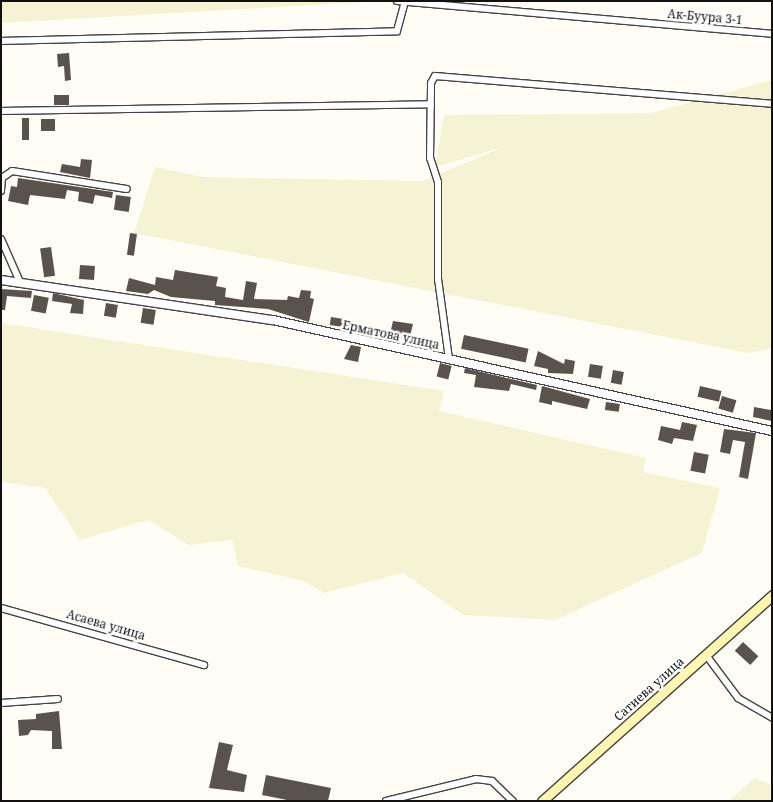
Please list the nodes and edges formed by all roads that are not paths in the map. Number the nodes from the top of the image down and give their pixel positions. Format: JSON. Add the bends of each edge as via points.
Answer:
{"nodes":[{"id":1,"x":397,"y":1,"type":"edge"},
{"id":2,"x":405,"y":2,"type":"edge"},
{"id":3,"x":772,"y":34,"type":"edge"},
{"id":4,"x":1,"y":41,"type":"edge"},
{"id":5,"x":431,"y":104,"type":"junction"},
{"id":6,"x":772,"y":104,"type":"edge"},
{"id":7,"x":1,"y":111,"type":"edge"},
{"id":8,"x":128,"y":189,"type":"dead end"},
{"id":9,"x":1,"y":191,"type":"edge"},
{"id":10,"x":1,"y":239,"type":"edge"},
{"id":11,"x":1,"y":280,"type":"edge"},
{"id":12,"x":20,"y":282,"type":"junction"},
{"id":13,"x":449,"y":359,"type":"junction"},
{"id":14,"x":772,"y":431,"type":"edge"},
{"id":15,"x":772,"y":595,"type":"edge"},
{"id":16,"x":1,"y":608,"type":"edge"},
{"id":17,"x":706,"y":655,"type":"junction"},
{"id":18,"x":204,"y":665,"type":"dead end"},
{"id":19,"x":58,"y":698,"type":"dead end"},
{"id":20,"x":1,"y":703,"type":"edge"},
{"id":21,"x":772,"y":718,"type":"edge"},
{"id":22,"x":386,"y":801,"type":"edge"},
{"id":23,"x":513,"y":801,"type":"edge"},
{"id":24,"x":542,"y":801,"type":"edge"}],
"edges":[{"from":1,"to":2,"type":"street","name":"Ак-Буура 3-1"},
{"from":2,"to":3,"type":"street","name":"Ак-Буура 3-1"},
{"from":2,"to":4,"type":"street","via":[[398,31]]},
{"from":5,"to":6,"type":"street","via":[[431,83],[435,76],[442,75]]},
{"from":5,"to":7,"type":"street"},
{"from":5,"to":13,"type":"street","via":[[430,158],[438,182],[438,279]]},
{"from":8,"to":9,"type":"street","via":[[12,171],[2,178]]},
{"from":10,"to":12,"type":"street"},
{"from":11,"to":12,"type":"street","name":"Ерматова улица"},
{"from":12,"to":13,"type":"street","name":"Ерматова улица","via":[[273,320]]},
{"from":13,"to":14,"type":"street","name":"Ерматова улица"},
{"from":15,"to":17,"type":"main road","name":"Сатиева улица"},
{"from":16,"to":18,"type":"street","name":"Асаева улица"},
{"from":17,"to":21,"type":"street","via":[[738,698]]},
{"from":17,"to":24,"type":"main road","name":"Сатиева улица"},
{"from":19,"to":20,"type":"street"},
{"from":22,"to":23,"type":"street","via":[[476,779],[492,781]]}]}
